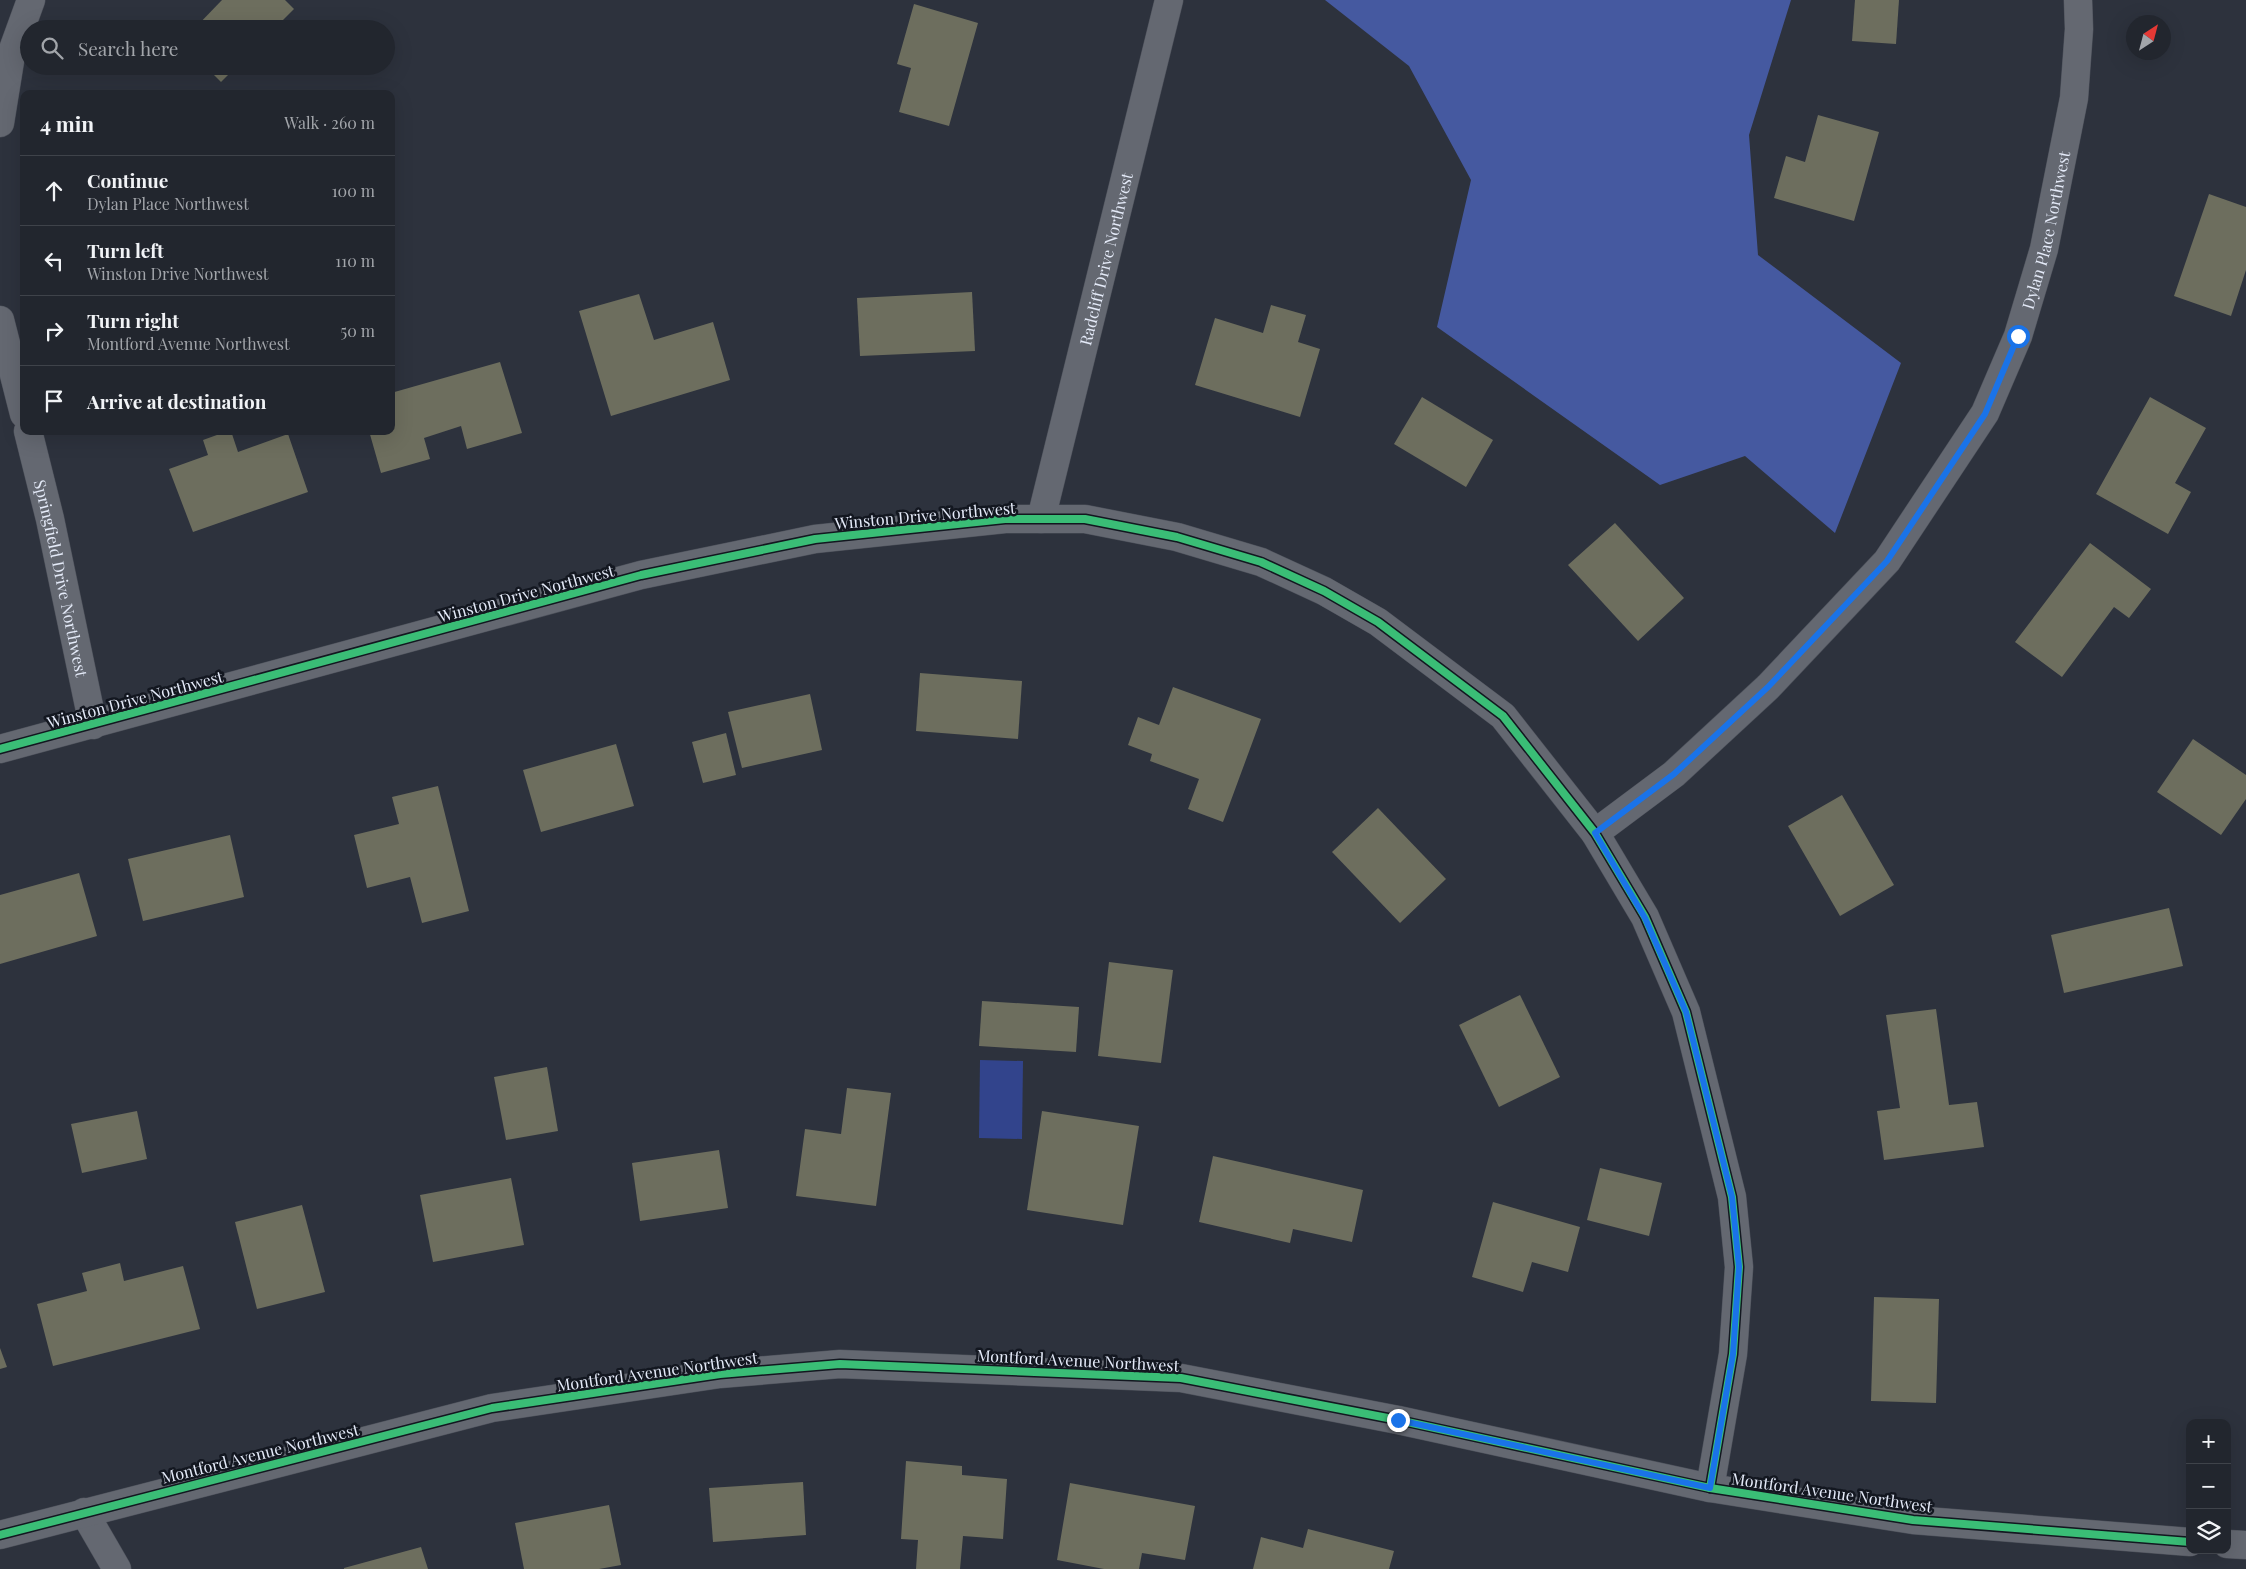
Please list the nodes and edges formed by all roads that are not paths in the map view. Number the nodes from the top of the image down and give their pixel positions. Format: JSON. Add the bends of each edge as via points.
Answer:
{"nodes":[{"id":1,"x":31,"y":0,"type":"edge"},
{"id":2,"x":1169,"y":0,"type":"edge"},
{"id":3,"x":2078,"y":0,"type":"edge"},
{"id":4,"x":24,"y":20,"type":"edge"},
{"id":5,"x":20,"y":30,"type":"edge"},
{"id":6,"x":0,"y":123,"type":"edge"},
{"id":7,"x":0,"y":320,"type":"edge"},
{"id":8,"x":20,"y":398,"type":"edge"},
{"id":9,"x":29,"y":435,"type":"edge"},
{"id":10,"x":1041,"y":519,"type":"junction"},
{"id":11,"x":93,"y":725,"type":"junction"},
{"id":12,"x":0,"y":750,"type":"edge"},
{"id":13,"x":1595,"y":833,"type":"junction"},
{"id":14,"x":1710,"y":1488,"type":"junction"},
{"id":15,"x":84,"y":1512,"type":"junction"},
{"id":16,"x":0,"y":1535,"type":"edge"},
{"id":17,"x":2186,"y":1542,"type":"edge"},
{"id":18,"x":2231,"y":1544,"type":"edge"},
{"id":19,"x":2246,"y":1545,"type":"edge"},
{"id":20,"x":117,"y":1569,"type":"edge"}],
"edges":[{"from":1,"to":4,"type":"street"},
{"from":2,"to":10,"type":"street","name":"Radcliff Drive Northwest"},
{"from":3,"to":13,"type":"street","name":"Dylan Place Northwest","via":[[2074,98],[2044,249],[2018,336],[1985,414],[1887,561],[1768,687],[1674,774]]},
{"from":5,"to":6,"type":"street","via":[[11,55]]},
{"from":7,"to":8,"type":"street"},
{"from":9,"to":11,"type":"street","name":"Springfield Drive Northwest"},
{"from":10,"to":11,"type":"street","name":"Winston Drive Northwest","via":[[1005,519],[815,539],[641,575]]},
{"from":10,"to":13,"type":"street","name":"Winston Drive Northwest","via":[[1085,519],[1177,537],[1260,562],[1324,591],[1378,622],[1503,716]]},
{"from":11,"to":12,"type":"street","name":"Winston Drive Northwest"},
{"from":13,"to":14,"type":"street","name":"Winston Drive Northwest","via":[[1645,918],[1686,1012],[1732,1197],[1739,1267],[1733,1354]]},
{"from":14,"to":15,"type":"street","name":"Montford Avenue Northwest","via":[[1398,1420],[1181,1378],[840,1364],[720,1374],[492,1408]]},
{"from":14,"to":17,"type":"street","name":"Montford Avenue Northwest","via":[[1913,1520]]},
{"from":15,"to":16,"type":"street","name":"Montford Avenue Northwest"},
{"from":15,"to":20,"type":"street"},
{"from":18,"to":19,"type":"street"}]}
